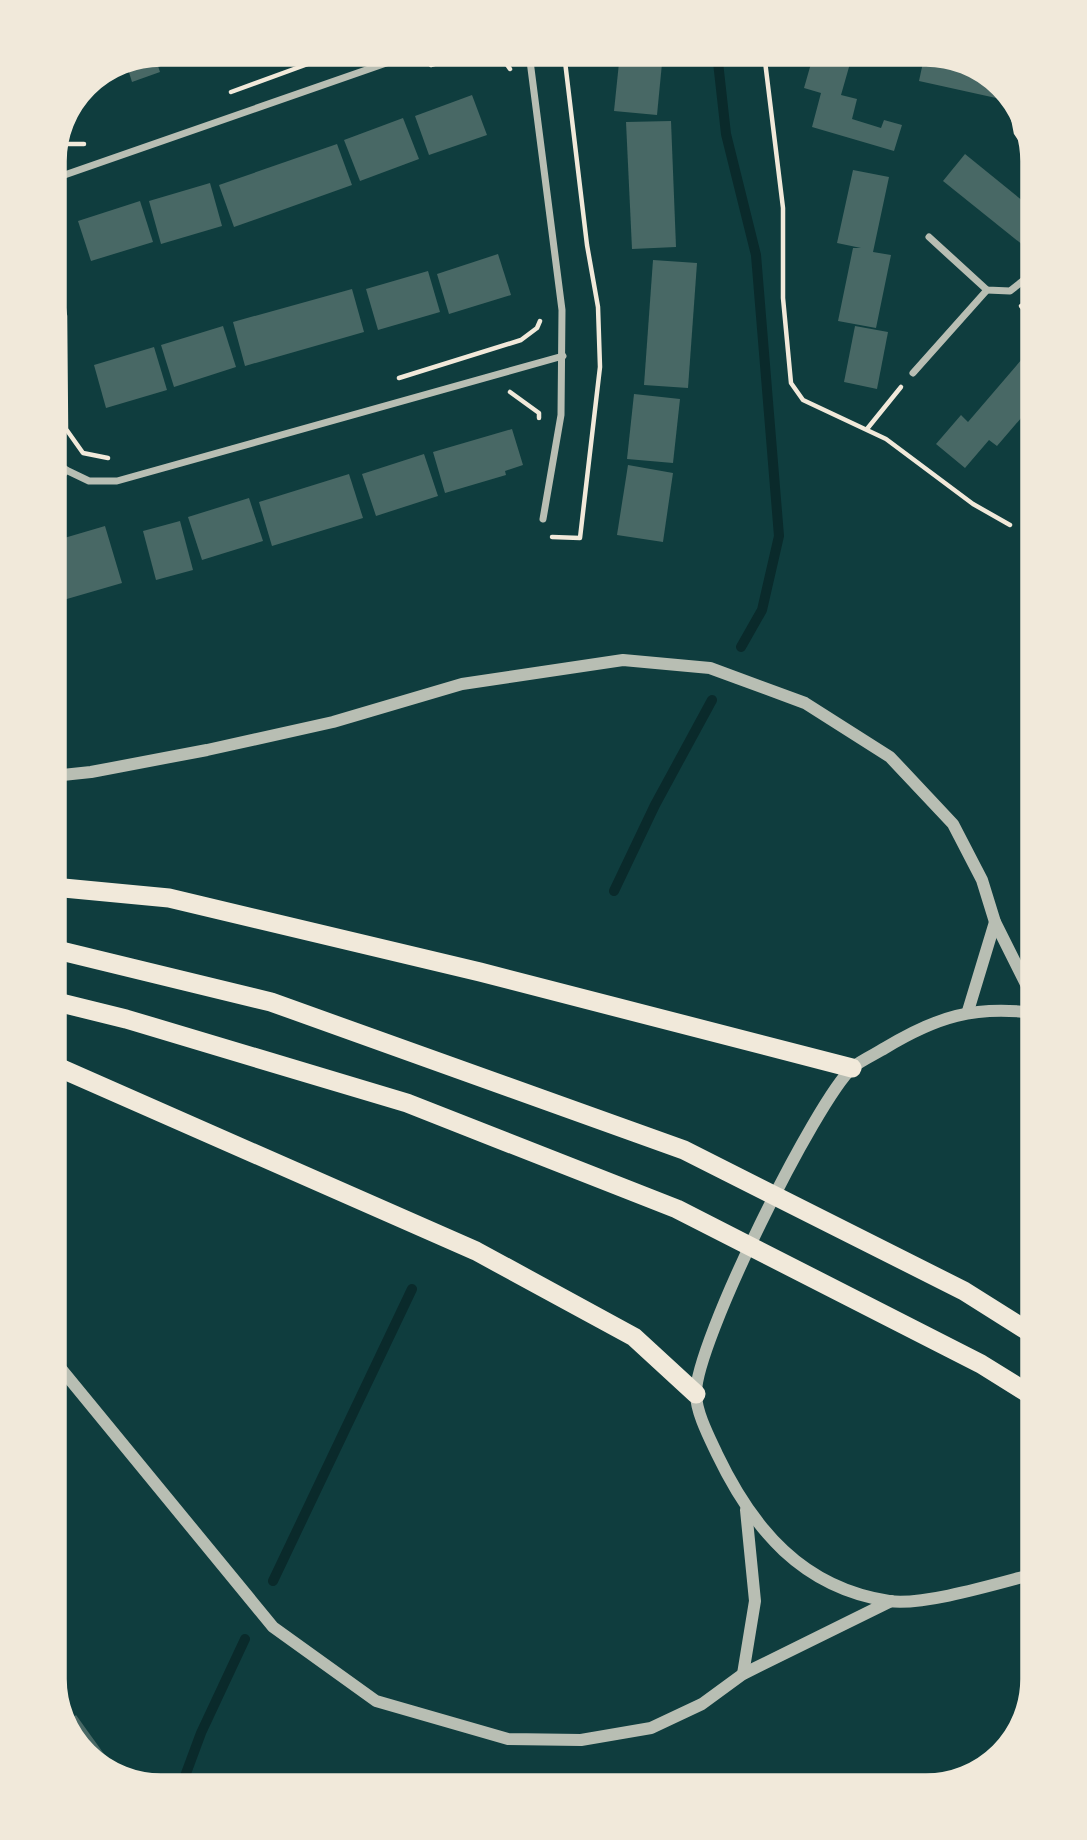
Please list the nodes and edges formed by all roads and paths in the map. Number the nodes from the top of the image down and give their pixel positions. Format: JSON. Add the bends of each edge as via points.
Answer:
{"nodes":[{"id":1,"x":304,"y":65,"type":"edge"},
{"id":2,"x":378,"y":65,"type":"edge"},
{"id":3,"x":531,"y":65,"type":"edge"},
{"id":4,"x":765,"y":65,"type":"edge"},
{"id":5,"x":219,"y":97,"type":"dead end"},
{"id":6,"x":95,"y":140,"type":"dead end"},
{"id":7,"x":67,"y":144,"type":"edge"},
{"id":8,"x":65,"y":174,"type":"edge"},
{"id":9,"x":929,"y":237,"type":"dead end"},
{"id":10,"x":1022,"y":282,"type":"edge"},
{"id":11,"x":987,"y":290,"type":"junction"},
{"id":12,"x":65,"y":316,"type":"edge"},
{"id":13,"x":537,"y":328,"type":"dead end"},
{"id":14,"x":563,"y":356,"type":"junction"},
{"id":15,"x":913,"y":373,"type":"joint"},
{"id":16,"x":393,"y":380,"type":"dead end"},
{"id":17,"x":867,"y":429,"type":"junction"},
{"id":18,"x":116,"y":460,"type":"dead end"},
{"id":19,"x":66,"y":470,"type":"edge"},
{"id":20,"x":543,"y":519,"type":"dead end"},
{"id":21,"x":1010,"y":525,"type":"dead end"},
{"id":22,"x":65,"y":774,"type":"edge"},
{"id":23,"x":65,"y":888,"type":"edge"},
{"id":24,"x":995,"y":922,"type":"junction"},
{"id":25,"x":65,"y":952,"type":"edge"},
{"id":26,"x":1022,"y":976,"type":"edge"},
{"id":27,"x":65,"y":1004,"type":"edge"},
{"id":28,"x":968,"y":1011,"type":"junction"},
{"id":29,"x":1022,"y":1012,"type":"edge"},
{"id":30,"x":852,"y":1068,"type":"junction"},
{"id":31,"x":65,"y":1071,"type":"edge"},
{"id":32,"x":1022,"y":1328,"type":"edge"},
{"id":33,"x":65,"y":1375,"type":"edge"},
{"id":34,"x":1022,"y":1390,"type":"edge"},
{"id":35,"x":696,"y":1394,"type":"junction"},
{"id":36,"x":746,"y":1510,"type":"junction"},
{"id":37,"x":1022,"y":1577,"type":"edge"},
{"id":38,"x":891,"y":1601,"type":"junction"},
{"id":39,"x":743,"y":1674,"type":"junction"}],
"edges":[{"from":1,"to":5,"type":"path"},
{"from":2,"to":8,"type":"street"},
{"from":3,"to":14,"type":"street","via":[[562,310]]},
{"from":4,"to":17,"type":"path","via":[[783,208],[783,298],[791,383],[803,400]]},
{"from":6,"to":7,"type":"path"},
{"from":9,"to":11,"type":"street"},
{"from":10,"to":11,"type":"street","via":[[1010,291]]},
{"from":11,"to":15,"type":"street"},
{"from":12,"to":18,"type":"path","via":[[66,429],[83,453]]},
{"from":13,"to":16,"type":"path","via":[[521,340]]},
{"from":14,"to":19,"type":"street","via":[[117,481],[89,481]]},
{"from":14,"to":20,"type":"street","via":[[561,415]]},
{"from":15,"to":17,"type":"path"},
{"from":17,"to":21,"type":"path","via":[[973,505]]},
{"from":22,"to":24,"type":"street","via":[[156,760],[333,722],[462,684],[623,660],[710,668],[804,703],[890,757],[953,824],[982,880]]},
{"from":23,"to":30,"type":"highway","via":[[169,898]]},
{"from":24,"to":26,"type":"street"},
{"from":24,"to":28,"type":"street"},
{"from":25,"to":32,"type":"highway","via":[[271,1002],[684,1150],[964,1292]]},
{"from":27,"to":34,"type":"highway","via":[[407,1103],[677,1209],[981,1364]]},
{"from":28,"to":29,"type":"street"},
{"from":28,"to":30,"type":"street","via":[[918,1028]]},
{"from":30,"to":35,"type":"street","via":[[807,1134],[724,1301],[707,1340]]},
{"from":31,"to":35,"type":"highway","via":[[476,1251],[634,1337]]},
{"from":33,"to":39,"type":"street","via":[[273,1627],[376,1701],[508,1739],[582,1740],[650,1728],[702,1704]]},
{"from":35,"to":36,"type":"street","via":[[709,1438]]},
{"from":36,"to":38,"type":"street","via":[[785,1555],[832,1584]]},
{"from":36,"to":39,"type":"street","via":[[755,1601]]},
{"from":37,"to":38,"type":"street","via":[[943,1596]]},
{"from":38,"to":39,"type":"street"}]}
